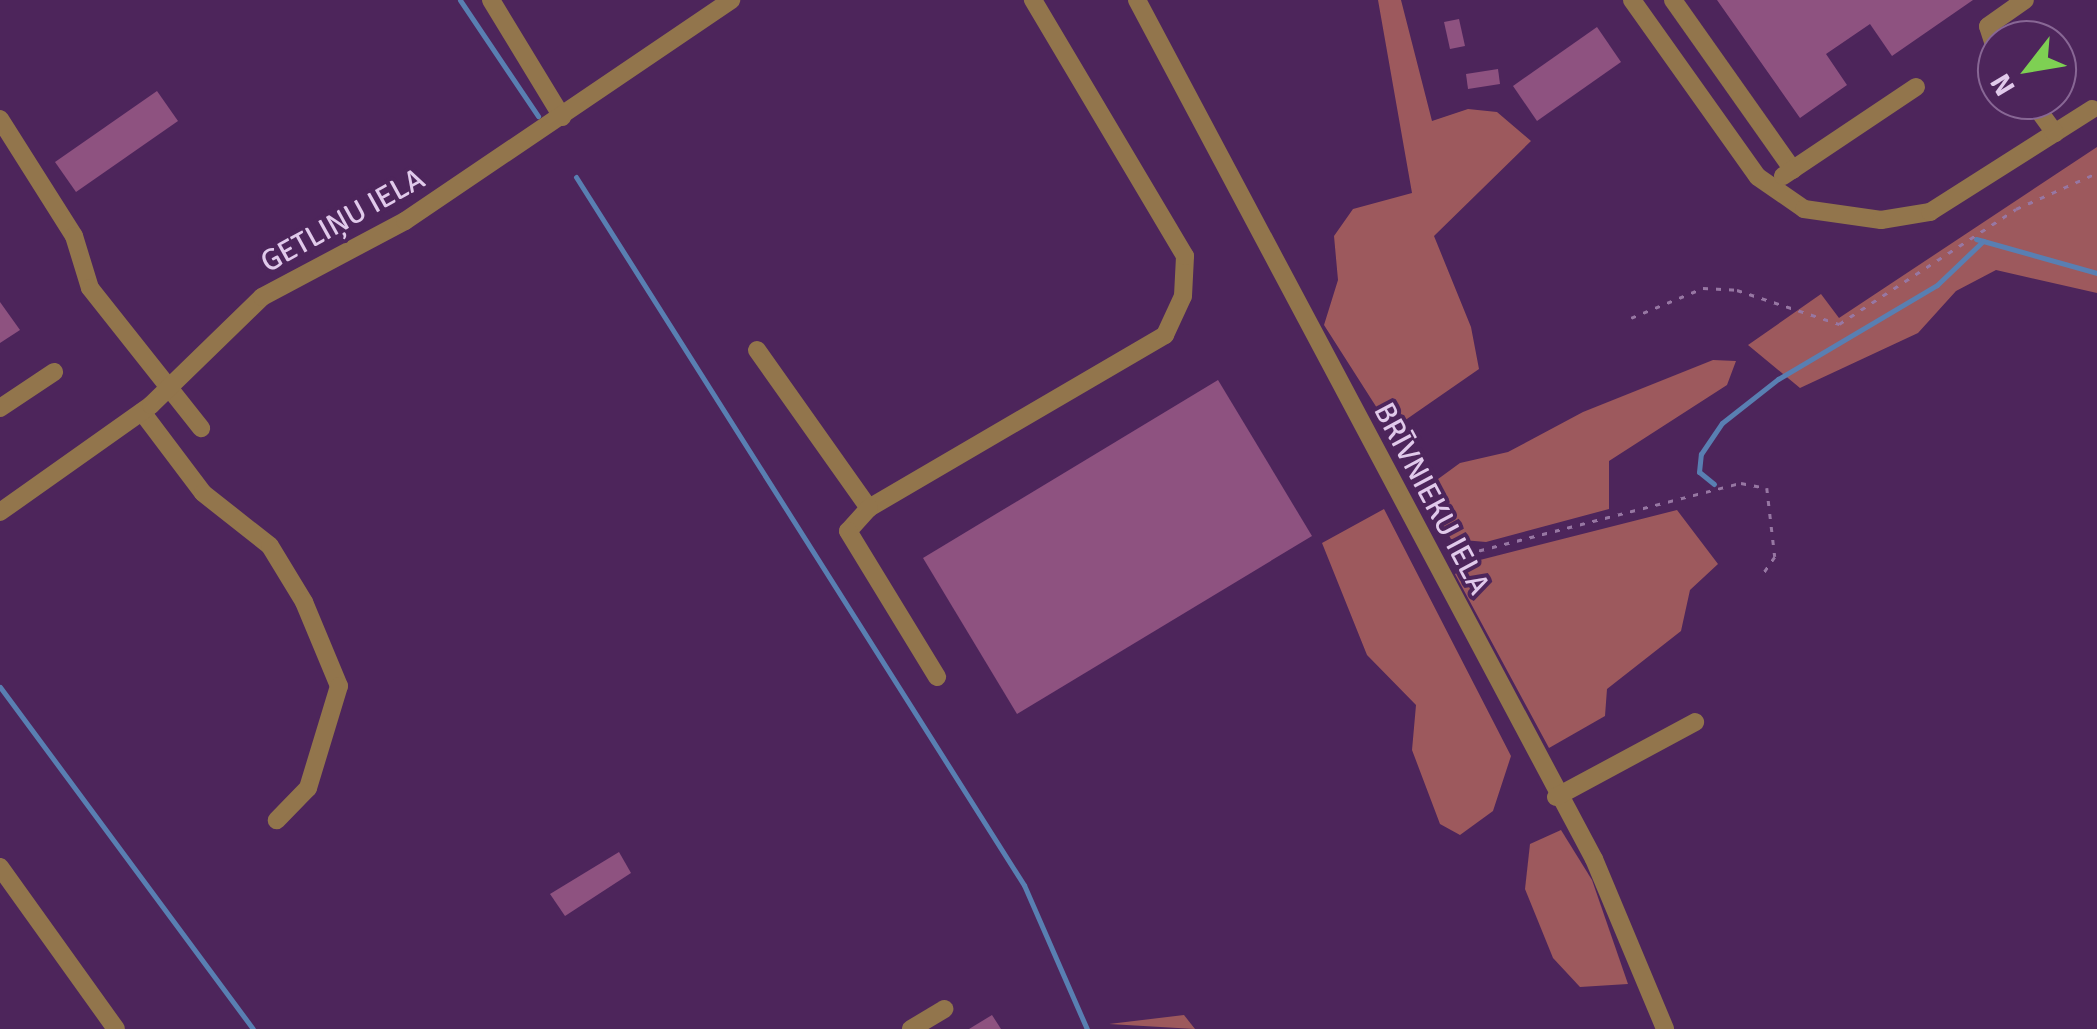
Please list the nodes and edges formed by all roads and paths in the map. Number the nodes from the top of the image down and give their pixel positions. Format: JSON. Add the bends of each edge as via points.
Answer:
{"nodes":[{"id":1,"x":491,"y":0,"type":"edge"},
{"id":2,"x":731,"y":0,"type":"edge"},
{"id":3,"x":1032,"y":0,"type":"edge"},
{"id":4,"x":1137,"y":0,"type":"edge"},
{"id":5,"x":1632,"y":0,"type":"edge"},
{"id":6,"x":1673,"y":0,"type":"edge"},
{"id":7,"x":2025,"y":0,"type":"edge"},
{"id":8,"x":1997,"y":20,"type":"edge"},
{"id":9,"x":1916,"y":87,"type":"dead end"},
{"id":10,"x":2092,"y":110,"type":"dead end"},
{"id":11,"x":562,"y":117,"type":"junction"},
{"id":12,"x":0,"y":119,"type":"edge"},
{"id":13,"x":2046,"y":120,"type":"edge"},
{"id":14,"x":2055,"y":132,"type":"junction"},
{"id":15,"x":1792,"y":170,"type":"junction"},
{"id":16,"x":2097,"y":173,"type":"edge"},
{"id":17,"x":1770,"y":185,"type":"junction"},
{"id":18,"x":1631,"y":318,"type":"dead end"},
{"id":19,"x":757,"y":350,"type":"dead end"},
{"id":20,"x":54,"y":372,"type":"dead end"},
{"id":21,"x":170,"y":386,"type":"junction"},
{"id":22,"x":0,"y":408,"type":"edge"},
{"id":23,"x":142,"y":412,"type":"junction"},
{"id":24,"x":200,"y":428,"type":"dead end"},
{"id":25,"x":869,"y":508,"type":"junction"},
{"id":26,"x":0,"y":512,"type":"edge"},
{"id":27,"x":1433,"y":562,"type":"junction"},
{"id":28,"x":1763,"y":574,"type":"dead end"},
{"id":29,"x":937,"y":677,"type":"dead end"},
{"id":30,"x":1695,"y":722,"type":"dead end"},
{"id":31,"x":1556,"y":797,"type":"junction"},
{"id":32,"x":277,"y":820,"type":"dead end"},
{"id":33,"x":0,"y":867,"type":"edge"},
{"id":34,"x":944,"y":1009,"type":"dead end"},
{"id":35,"x":116,"y":1029,"type":"edge"},
{"id":36,"x":911,"y":1029,"type":"edge"},
{"id":37,"x":1666,"y":1029,"type":"edge"}],
"edges":[{"from":1,"to":11,"type":"street"},
{"from":2,"to":11,"type":"street","name":"GETLIŅU IELA"},
{"from":3,"to":25,"type":"street","via":[[1185,256],[1182,296],[1165,335]]},
{"from":4,"to":27,"type":"street","name":"BRĪVNIEKU IELA"},
{"from":5,"to":17,"type":"street"},
{"from":6,"to":15,"type":"street"},
{"from":7,"to":8,"type":"street"},
{"from":9,"to":15,"type":"street"},
{"from":10,"to":14,"type":"street"},
{"from":11,"to":21,"type":"street","name":"GETLIŅU IELA","via":[[405,221],[262,298]]},
{"from":12,"to":21,"type":"street","via":[[74,236],[90,288]]},
{"from":13,"to":14,"type":"street"},
{"from":14,"to":17,"type":"street","via":[[1930,212],[1910,218],[1804,209]]},
{"from":15,"to":17,"type":"street"},
{"from":16,"to":18,"type":"path","via":[[2016,210],[1839,324],[1737,290],[1703,288]]},
{"from":19,"to":25,"type":"street"},
{"from":20,"to":22,"type":"street"},
{"from":21,"to":23,"type":"street","name":"GETLIŅU IELA"},
{"from":21,"to":24,"type":"street"},
{"from":23,"to":26,"type":"street","name":"GETLIŅU IELA"},
{"from":23,"to":32,"type":"street","via":[[203,493],[270,546],[304,602],[339,686],[308,788]]},
{"from":25,"to":29,"type":"street","via":[[848,531]]},
{"from":27,"to":28,"type":"path","via":[[1740,484],[1766,488],[1774,558]]},
{"from":27,"to":31,"type":"street","name":"BRĪVNIEKU IELA"},
{"from":30,"to":31,"type":"street"},
{"from":31,"to":37,"type":"street","name":"BRĪVNIEKU IELA","via":[[1617,906]]},
{"from":33,"to":35,"type":"street"},
{"from":34,"to":36,"type":"street"}]}
